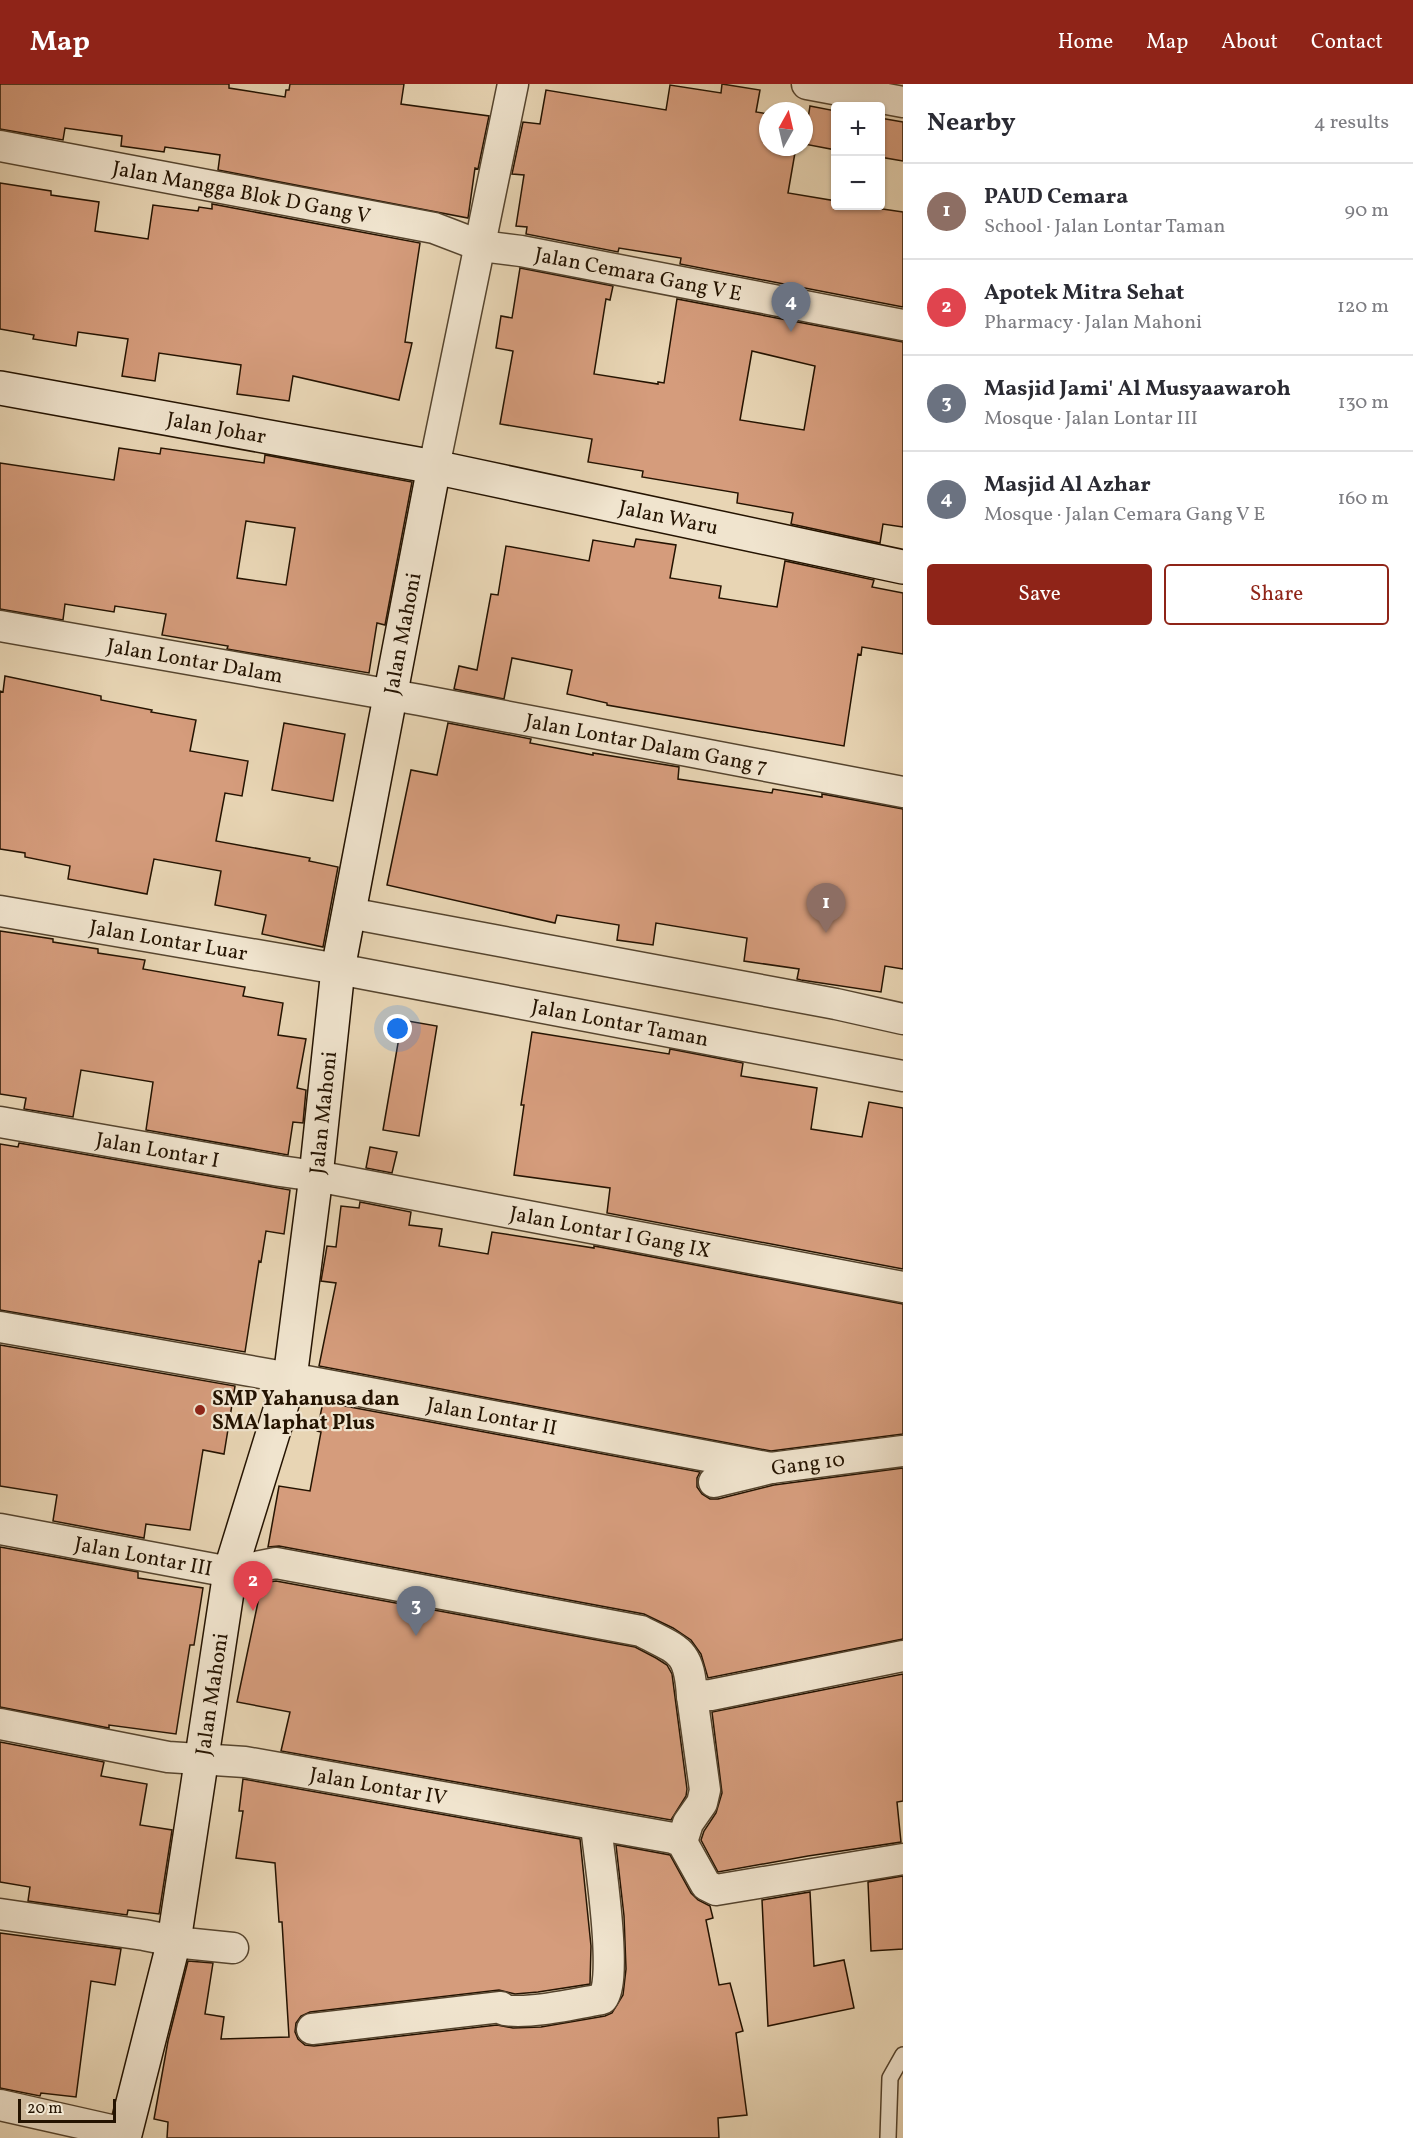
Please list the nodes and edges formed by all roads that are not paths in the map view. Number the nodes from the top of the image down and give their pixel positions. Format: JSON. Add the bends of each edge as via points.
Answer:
{"nodes":[{"id":1,"x":513,"y":84,"type":"edge"},
{"id":2,"x":807,"y":84,"type":"edge"},
{"id":3,"x":903,"y":102,"type":"edge"},
{"id":4,"x":0,"y":146,"type":"edge"},
{"id":5,"x":481,"y":246,"type":"junction"},
{"id":6,"x":903,"y":325,"type":"edge"},
{"id":7,"x":0,"y":388,"type":"edge"},
{"id":8,"x":434,"y":467,"type":"junction"},
{"id":9,"x":903,"y":567,"type":"edge"},
{"id":10,"x":0,"y":626,"type":"edge"},
{"id":11,"x":391,"y":695,"type":"junction"},
{"id":12,"x":903,"y":792,"type":"edge"},
{"id":13,"x":0,"y":911,"type":"edge"},
{"id":14,"x":349,"y":913,"type":"junction"},
{"id":15,"x":338,"y":969,"type":"junction"},
{"id":16,"x":903,"y":1019,"type":"edge"},
{"id":17,"x":903,"y":1076,"type":"edge"},
{"id":18,"x":0,"y":1122,"type":"edge"},
{"id":19,"x":316,"y":1176,"type":"junction"},
{"id":20,"x":903,"y":1287,"type":"edge"},
{"id":21,"x":0,"y":1328,"type":"edge"},
{"id":22,"x":290,"y":1378,"type":"junction"},
{"id":23,"x":903,"y":1451,"type":"edge"},
{"id":24,"x":771,"y":1468,"type":"junction"},
{"id":25,"x":714,"y":1482,"type":"dead end"},
{"id":26,"x":0,"y":1529,"type":"edge"},
{"id":27,"x":230,"y":1572,"type":"junction"},
{"id":28,"x":903,"y":1656,"type":"edge"},
{"id":29,"x":692,"y":1696,"type":"junction"},
{"id":30,"x":0,"y":1724,"type":"edge"},
{"id":31,"x":202,"y":1758,"type":"junction"},
{"id":32,"x":596,"y":1826,"type":"junction"},
{"id":33,"x":682,"y":1842,"type":"junction"},
{"id":34,"x":903,"y":1859,"type":"edge"},
{"id":35,"x":0,"y":1914,"type":"edge"},
{"id":36,"x":174,"y":1941,"type":"junction"},
{"id":37,"x":233,"y":1948,"type":"dead end"},
{"id":38,"x":312,"y":2029,"type":"dead end"},
{"id":39,"x":903,"y":2055,"type":"edge"},
{"id":40,"x":0,"y":2105,"type":"edge"},
{"id":41,"x":124,"y":2136,"type":"edge"},
{"id":42,"x":888,"y":2138,"type":"edge"}],
"edges":[{"from":1,"to":5,"type":"street","name":"Jalan Mahoni"},
{"from":2,"to":3,"type":"street"},
{"from":4,"to":5,"type":"street","name":"Jalan Mangga Blok D Gang V","via":[[434,228]]},
{"from":5,"to":6,"type":"street","name":"Jalan Cemara Gang V E"},
{"from":5,"to":8,"type":"street","name":"Jalan Mahoni"},
{"from":7,"to":8,"type":"street","name":"Jalan Johar"},
{"from":8,"to":9,"type":"street","name":"Jalan Waru"},
{"from":8,"to":11,"type":"street","name":"Jalan Mahoni"},
{"from":10,"to":11,"type":"street","name":"Jalan Lontar Dalam"},
{"from":11,"to":12,"type":"street","name":"Jalan Lontar Dalam Gang 7"},
{"from":11,"to":14,"type":"street","name":"Jalan Mahoni"},
{"from":13,"to":15,"type":"street","name":"Jalan Lontar Luar"},
{"from":14,"to":15,"type":"street","name":"Jalan Mahoni"},
{"from":14,"to":16,"type":"street"},
{"from":15,"to":17,"type":"street","name":"Jalan Lontar Taman"},
{"from":15,"to":19,"type":"street","name":"Jalan Mahoni"},
{"from":18,"to":19,"type":"street","name":"Jalan Lontar I"},
{"from":19,"to":20,"type":"street","name":"Jalan Lontar I Gang IX"},
{"from":19,"to":22,"type":"street","name":"Jalan Mahoni"},
{"from":21,"to":22,"type":"street","name":"Jalan Lontar II"},
{"from":22,"to":24,"type":"street","name":"Jalan Lontar II"},
{"from":22,"to":27,"type":"street","name":"Jalan Mahoni"},
{"from":23,"to":24,"type":"street","name":"Gang 10"},
{"from":24,"to":25,"type":"street","name":"Gang 10"},
{"from":26,"to":27,"type":"street","name":"Jalan Lontar III"},
{"from":27,"to":29,"type":"street","name":"Jalan Lontar III","via":[[276,1563],[640,1631],[681,1653],[687,1663]]},
{"from":27,"to":31,"type":"street","name":"Jalan Mahoni"},
{"from":28,"to":29,"type":"street"},
{"from":29,"to":33,"type":"street","via":[[705,1790]]},
{"from":30,"to":31,"type":"street","name":"Jalan Lontar IV","via":[[168,1757]]},
{"from":31,"to":32,"type":"street","name":"Jalan Lontar IV","via":[[245,1762]]},
{"from":31,"to":36,"type":"street","name":"Jalan Mahoni"},
{"from":32,"to":33,"type":"street","name":"Jalan Lontar IV"},
{"from":32,"to":38,"type":"street","via":[[610,1956],[607,1992],[602,1999],[526,2010],[508,2011],[501,2007]]},
{"from":33,"to":34,"type":"street","via":[[706,1885],[716,1890]]},
{"from":35,"to":36,"type":"street"},
{"from":36,"to":37,"type":"street"},
{"from":36,"to":41,"type":"street","name":"Jalan Mahoni"},
{"from":39,"to":42,"type":"lane","via":[[890,2078]]},
{"from":40,"to":41,"type":"street"}]}
